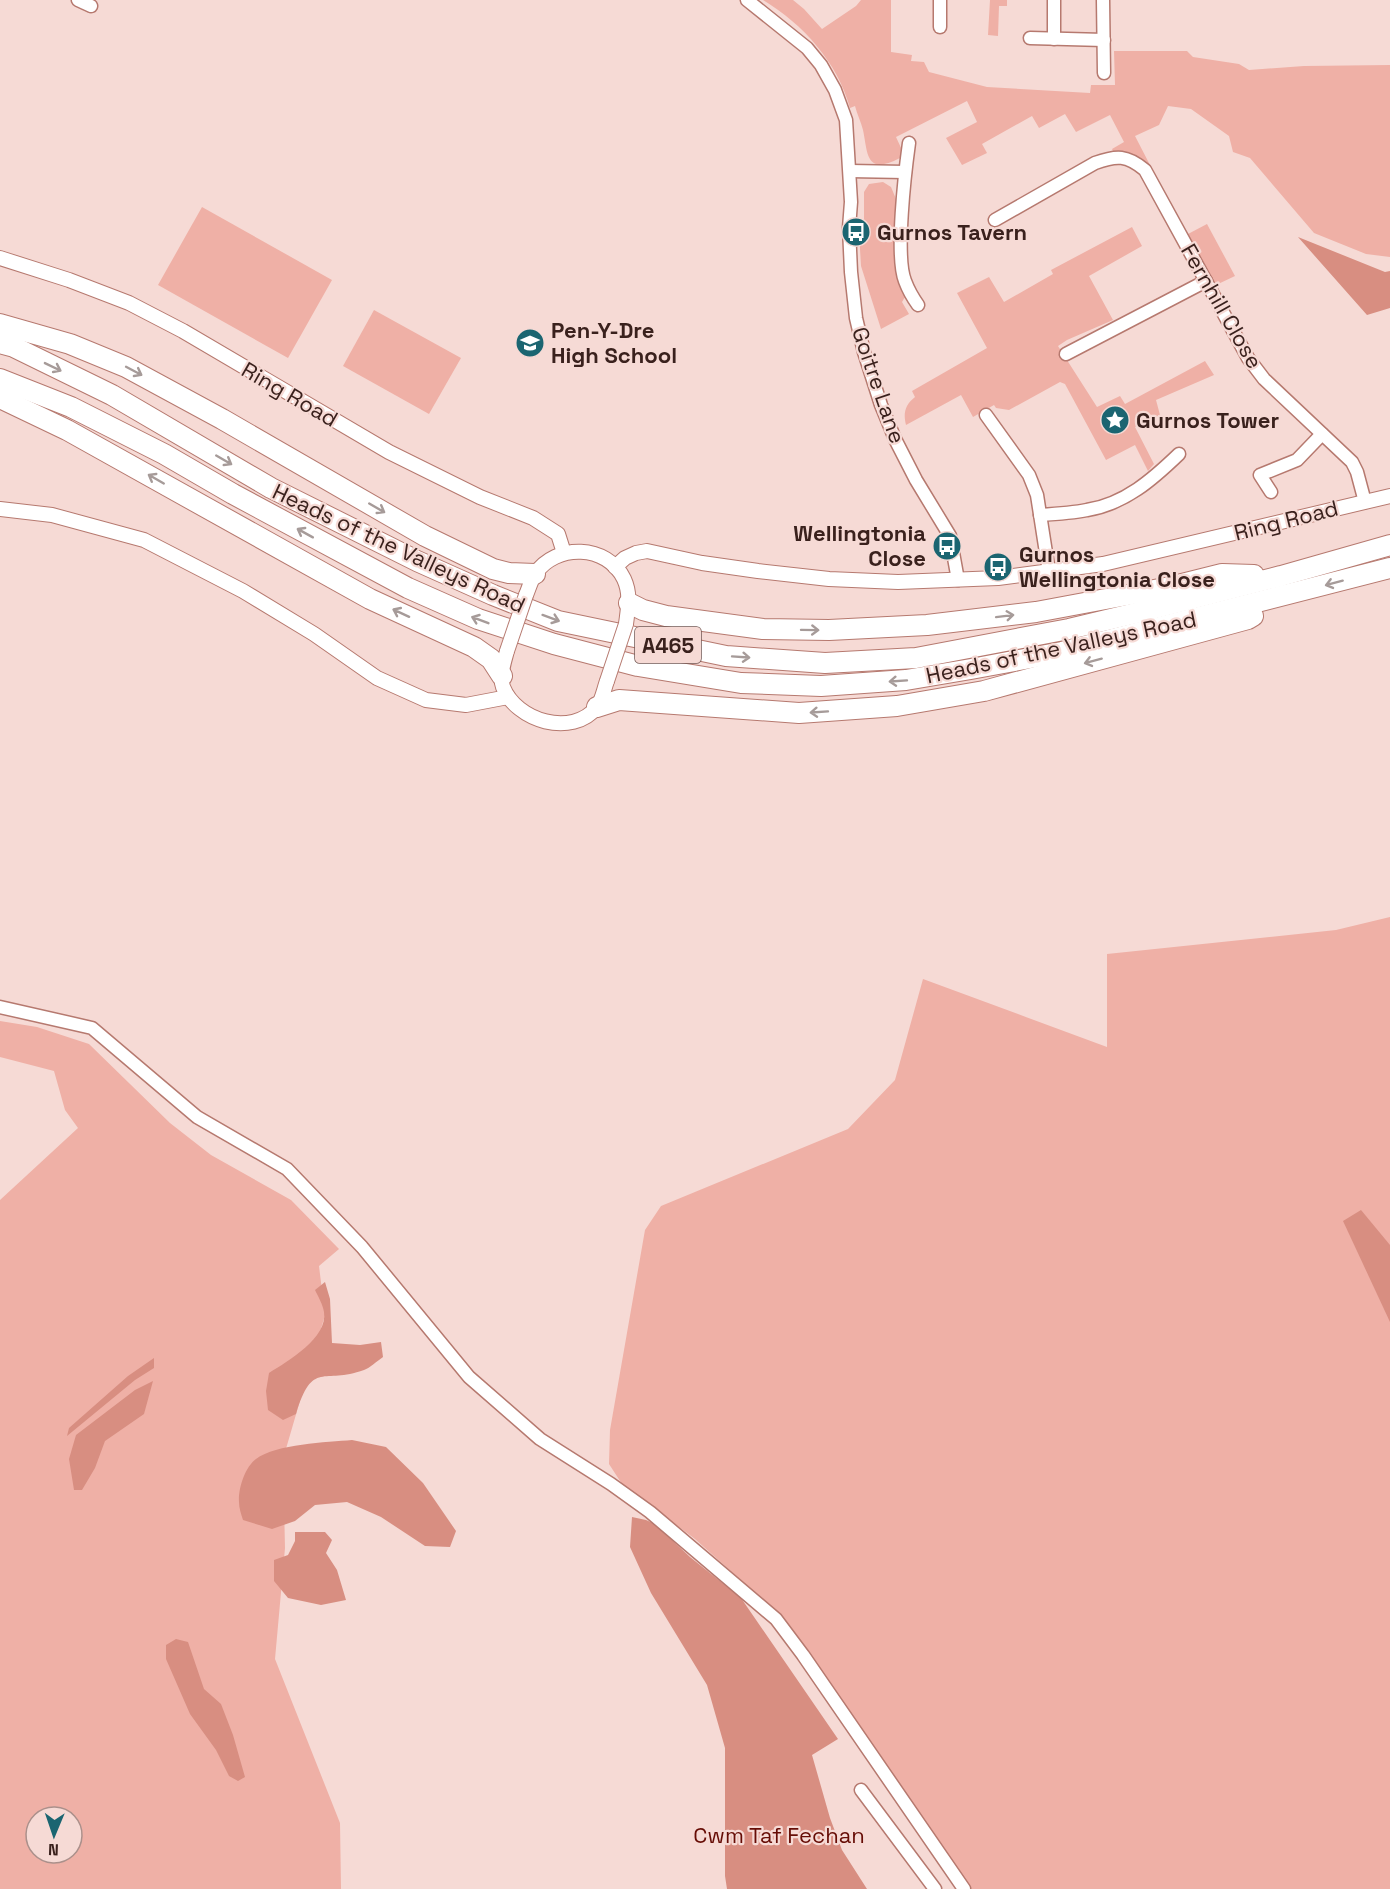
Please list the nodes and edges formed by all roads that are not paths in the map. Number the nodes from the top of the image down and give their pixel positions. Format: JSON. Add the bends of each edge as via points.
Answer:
{"nodes":[{"id":1,"x":78,"y":0,"type":"edge"},
{"id":2,"x":747,"y":0,"type":"edge"},
{"id":3,"x":940,"y":0,"type":"edge"},
{"id":4,"x":1054,"y":0,"type":"edge"},
{"id":5,"x":1104,"y":0,"type":"edge"},
{"id":6,"x":91,"y":6,"type":"dead end"},
{"id":7,"x":940,"y":27,"type":"dead end"},
{"id":8,"x":1030,"y":38,"type":"dead end"},
{"id":9,"x":1054,"y":39,"type":"junction"},
{"id":10,"x":1104,"y":40,"type":"junction"},
{"id":11,"x":1104,"y":73,"type":"dead end"},
{"id":12,"x":909,"y":143,"type":"dead end"},
{"id":13,"x":850,"y":171,"type":"junction"},
{"id":14,"x":905,"y":172,"type":"junction"},
{"id":15,"x":995,"y":220,"type":"dead end"},
{"id":16,"x":0,"y":258,"type":"edge"},
{"id":17,"x":1206,"y":281,"type":"junction"},
{"id":18,"x":918,"y":306,"type":"dead end"},
{"id":19,"x":0,"y":324,"type":"edge"},
{"id":20,"x":0,"y":343,"type":"edge"},
{"id":21,"x":1066,"y":354,"type":"dead end"},
{"id":22,"x":0,"y":379,"type":"edge"},
{"id":23,"x":0,"y":398,"type":"edge"},
{"id":24,"x":986,"y":415,"type":"dead end"},
{"id":25,"x":1322,"y":434,"type":"junction"},
{"id":26,"x":1179,"y":454,"type":"dead end"},
{"id":27,"x":1271,"y":492,"type":"dead end"},
{"id":28,"x":1390,"y":496,"type":"edge"},
{"id":29,"x":1365,"y":502,"type":"junction"},
{"id":30,"x":0,"y":509,"type":"edge"},
{"id":31,"x":1040,"y":515,"type":"junction"},
{"id":32,"x":1390,"y":545,"type":"edge"},
{"id":33,"x":564,"y":553,"type":"junction"},
{"id":34,"x":615,"y":567,"type":"junction"},
{"id":35,"x":1390,"y":568,"type":"edge"},
{"id":36,"x":1049,"y":572,"type":"junction"},
{"id":37,"x":535,"y":574,"type":"junction"},
{"id":38,"x":1281,"y":576,"type":"junction"},
{"id":39,"x":958,"y":580,"type":"junction"},
{"id":40,"x":1286,"y":596,"type":"junction"},
{"id":41,"x":629,"y":603,"type":"junction"},
{"id":42,"x":502,"y":676,"type":"junction"},
{"id":43,"x":508,"y":697,"type":"junction"},
{"id":44,"x":597,"y":707,"type":"junction"},
{"id":45,"x":0,"y":1007,"type":"edge"},
{"id":46,"x":861,"y":1790,"type":"dead end"},
{"id":47,"x":962,"y":1888,"type":"edge"},
{"id":48,"x":935,"y":1889,"type":"edge"}],
"edges":[{"from":1,"to":6,"type":"street"},
{"from":2,"to":13,"type":"street","name":"Goitre Lane","via":[[800,42],[821,65],[846,120]]},
{"from":3,"to":7,"type":"street"},
{"from":4,"to":9,"type":"street"},
{"from":5,"to":10,"type":"street"},
{"from":8,"to":9,"type":"street"},
{"from":9,"to":10,"type":"street"},
{"from":10,"to":11,"type":"street"},
{"from":12,"to":14,"type":"street"},
{"from":13,"to":14,"type":"street"},
{"from":13,"to":39,"type":"street","name":"Goitre Lane","via":[[851,272],[864,352],[895,439],[950,537]]},
{"from":14,"to":18,"type":"street","via":[[904,279]]},
{"from":15,"to":17,"type":"street","name":"Fernhill Close","via":[[1095,164],[1110,158],[1134,161],[1145,170]]},
{"from":16,"to":33,"type":"street","name":"Ring Road","via":[[129,303],[389,452],[532,518],[558,534]]},
{"from":17,"to":21,"type":"street"},
{"from":17,"to":25,"type":"street","name":"Fernhill Close","via":[[1248,358],[1264,379]]},
{"from":19,"to":37,"type":"highway","one_way":true,"via":[[126,367],[425,536],[493,569]]},
{"from":20,"to":38,"type":"highway","name":"Heads of the Valleys Road","number":"A465","one_way":true,"via":[[112,395],[271,488],[493,595],[558,621],[715,654],[825,663],[916,658],[1069,628]]},
{"from":40,"to":22,"type":"highway","name":"Heads of the Valleys Road","number":"A465","one_way":true,"via":[[1062,652],[906,680],[821,686],[741,683],[649,668],[554,644],[478,619],[408,588],[154,449],[71,407]]},
{"from":42,"to":23,"type":"highway","one_way":true,"via":[[474,646],[370,599],[67,430]]},
{"from":24,"to":31,"type":"street","via":[[1029,475]]},
{"from":25,"to":27,"type":"street","via":[[1297,460],[1260,475]]},
{"from":25,"to":29,"type":"street","name":"Fernhill Close","via":[[1352,462]]},
{"from":26,"to":31,"type":"street","via":[[1150,481],[1112,503],[1089,510]]},
{"from":28,"to":29,"type":"street","name":"Ring Road"},
{"from":29,"to":36,"type":"street","name":"Ring Road","via":[[1103,564]]},
{"from":30,"to":43,"type":"street","via":[[52,515],[144,540],[243,591],[377,678],[426,700],[466,705]]},
{"from":31,"to":36,"type":"street"},
{"from":32,"to":38,"type":"highway","name":"Heads of the Valleys Road","number":"A465"},
{"from":33,"to":34,"type":"street","via":[[589,552]]},
{"from":33,"to":37,"type":"street","via":[[549,560]]},
{"from":34,"to":39,"type":"street","name":"Ring Road","via":[[625,558],[647,551],[758,571],[866,581]]},
{"from":34,"to":41,"type":"street","via":[[623,578]]},
{"from":35,"to":40,"type":"highway","name":"Heads of the Valleys Road","number":"A465","one_way":true},
{"from":36,"to":39,"type":"street","name":"Ring Road"},
{"from":37,"to":42,"type":"street","bridge":true,"via":[[525,595]]},
{"from":41,"to":38,"type":"highway","one_way":true,"via":[[643,610],[688,619],[763,629],[829,630],[927,625],[1036,612],[1222,574]]},
{"from":40,"to":44,"type":"highway","one_way":true,"via":[[1248,619],[984,690],[897,706],[799,713],[619,700]]},
{"from":41,"to":44,"type":"street","bridge":true,"via":[[626,624]]},
{"from":42,"to":43,"type":"street"},
{"from":43,"to":44,"type":"street","via":[[521,711],[539,720],[558,723],[584,717]]},
{"from":45,"to":47,"type":"street","via":[[92,1028],[197,1117],[286,1169],[362,1247],[469,1377],[540,1439],[650,1512],[776,1620],[804,1655]]},
{"from":46,"to":48,"type":"street"}]}
